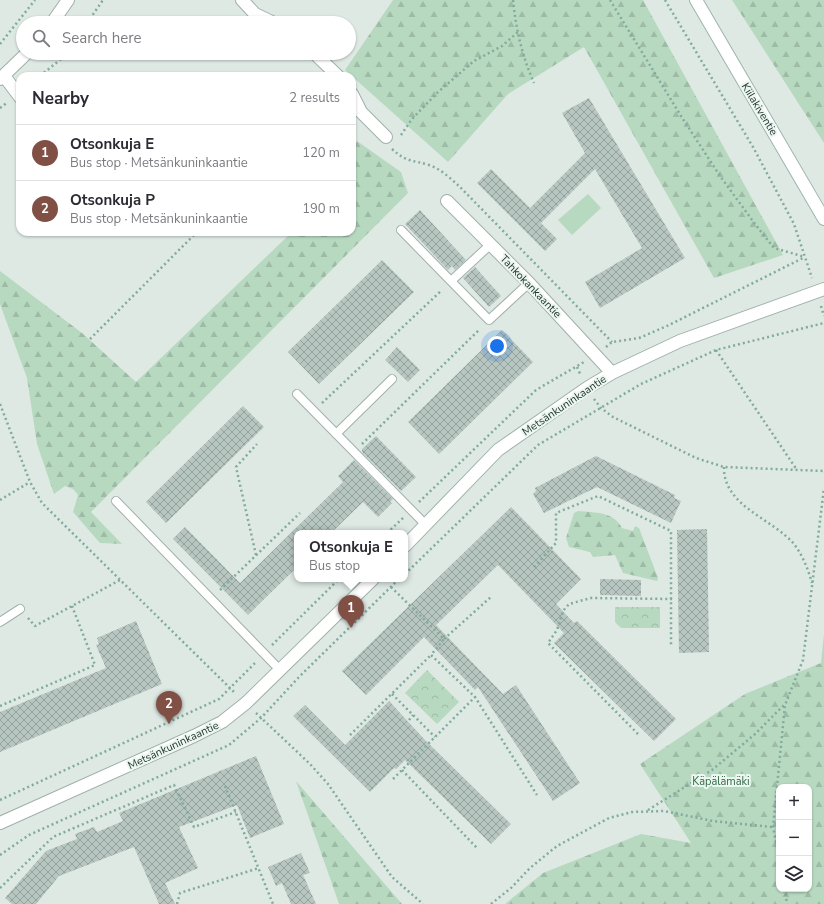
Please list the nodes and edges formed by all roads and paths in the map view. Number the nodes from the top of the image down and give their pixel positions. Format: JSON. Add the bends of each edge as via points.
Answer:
{"nodes":[{"id":1,"x":35,"y":0,"type":"edge"},
{"id":2,"x":68,"y":0,"type":"edge"},
{"id":3,"x":103,"y":0,"type":"edge"},
{"id":4,"x":242,"y":0,"type":"edge"},
{"id":5,"x":513,"y":0,"type":"edge"},
{"id":6,"x":610,"y":0,"type":"edge"},
{"id":7,"x":665,"y":0,"type":"edge"},
{"id":8,"x":696,"y":0,"type":"edge"},
{"id":9,"x":22,"y":16,"type":"edge"},
{"id":10,"x":57,"y":16,"type":"edge"},
{"id":11,"x":92,"y":16,"type":"edge"},
{"id":12,"x":259,"y":16,"type":"edge"},
{"id":13,"x":16,"y":24,"type":"edge"},
{"id":14,"x":518,"y":32,"type":"junction"},
{"id":15,"x":0,"y":44,"type":"edge"},
{"id":16,"x":20,"y":60,"type":"edge"},
{"id":17,"x":60,"y":60,"type":"edge"},
{"id":18,"x":321,"y":60,"type":"edge"},
{"id":19,"x":45,"y":72,"type":"edge"},
{"id":20,"x":334,"y":72,"type":"edge"},
{"id":21,"x":2,"y":78,"type":"edge"},
{"id":22,"x":534,"y":83,"type":"dead end"},
{"id":23,"x":16,"y":93,"type":"edge"},
{"id":24,"x":356,"y":103,"type":"edge"},
{"id":25,"x":386,"y":137,"type":"joint"},
{"id":26,"x":400,"y":139,"type":"dead end"},
{"id":27,"x":398,"y":146,"type":"dead end"},
{"id":28,"x":397,"y":154,"type":"junction"},
{"id":29,"x":447,"y":201,"type":"dead end"},
{"id":30,"x":824,"y":219,"type":"edge"},
{"id":31,"x":401,"y":230,"type":"dead end"},
{"id":32,"x":193,"y":236,"type":"edge"},
{"id":33,"x":491,"y":244,"type":"junction"},
{"id":34,"x":805,"y":257,"type":"junction"},
{"id":35,"x":451,"y":281,"type":"junction"},
{"id":36,"x":529,"y":283,"type":"junction"},
{"id":37,"x":821,"y":290,"type":"edge"},
{"id":38,"x":824,"y":316,"type":"edge"},
{"id":39,"x":489,"y":320,"type":"junction"},
{"id":40,"x":824,"y":323,"type":"edge"},
{"id":41,"x":90,"y":339,"type":"dead end"},
{"id":42,"x":612,"y":342,"type":"junction"},
{"id":43,"x":716,"y":350,"type":"junction"},
{"id":44,"x":595,"y":354,"type":"junction"},
{"id":45,"x":577,"y":367,"type":"dead end"},
{"id":46,"x":612,"y":373,"type":"junction"},
{"id":47,"x":392,"y":380,"type":"dead end"},
{"id":48,"x":587,"y":388,"type":"junction"},
{"id":49,"x":296,"y":394,"type":"dead end"},
{"id":50,"x":0,"y":404,"type":"edge"},
{"id":51,"x":601,"y":408,"type":"junction"},
{"id":52,"x":313,"y":411,"type":"junction"},
{"id":53,"x":336,"y":434,"type":"junction"},
{"id":54,"x":258,"y":444,"type":"dead end"},
{"id":55,"x":354,"y":452,"type":"junction"},
{"id":56,"x":724,"y":467,"type":"junction"},
{"id":57,"x":797,"y":470,"type":"junction"},
{"id":58,"x":824,"y":471,"type":"edge"},
{"id":59,"x":30,"y":482,"type":"junction"},
{"id":60,"x":824,"y":488,"type":"edge"},
{"id":61,"x":0,"y":500,"type":"edge"},
{"id":62,"x":116,"y":501,"type":"dead end"},
{"id":63,"x":300,"y":513,"type":"dead end"},
{"id":64,"x":426,"y":525,"type":"junction"},
{"id":65,"x":408,"y":543,"type":"edge"},
{"id":66,"x":256,"y":555,"type":"junction"},
{"id":67,"x":534,"y":566,"type":"dead end"},
{"id":68,"x":408,"y":571,"type":"edge"},
{"id":69,"x":120,"y":580,"type":"junction"},
{"id":70,"x":337,"y":582,"type":"edge"},
{"id":71,"x":370,"y":582,"type":"edge"},
{"id":72,"x":812,"y":584,"type":"junction"},
{"id":73,"x":391,"y":587,"type":"dead end"},
{"id":74,"x":492,"y":596,"type":"dead end"},
{"id":75,"x":211,"y":599,"type":"junction"},
{"id":76,"x":672,"y":599,"type":"junction"},
{"id":77,"x":72,"y":606,"type":"junction"},
{"id":78,"x":20,"y":609,"type":"joint"},
{"id":79,"x":0,"y":622,"type":"edge"},
{"id":80,"x":444,"y":639,"type":"junction"},
{"id":81,"x":671,"y":645,"type":"dead end"},
{"id":82,"x":264,"y":653,"type":"junction"},
{"id":83,"x":431,"y":655,"type":"junction"},
{"id":84,"x":280,"y":670,"type":"junction"},
{"id":85,"x":231,"y":688,"type":"junction"},
{"id":86,"x":392,"y":694,"type":"junction"},
{"id":87,"x":475,"y":697,"type":"junction"},
{"id":88,"x":246,"y":703,"type":"junction"},
{"id":89,"x":785,"y":705,"type":"junction"},
{"id":90,"x":0,"y":706,"type":"edge"},
{"id":91,"x":413,"y":715,"type":"junction"},
{"id":92,"x":409,"y":720,"type":"dead end"},
{"id":93,"x":638,"y":734,"type":"dead end"},
{"id":94,"x":350,"y":735,"type":"dead end"},
{"id":95,"x":435,"y":737,"type":"junction"},
{"id":96,"x":402,"y":770,"type":"junction"},
{"id":97,"x":393,"y":779,"type":"dead end"},
{"id":98,"x":225,"y":786,"type":"dead end"},
{"id":99,"x":538,"y":796,"type":"dead end"},
{"id":100,"x":0,"y":800,"type":"edge"},
{"id":101,"x":648,"y":810,"type":"junction"},
{"id":102,"x":236,"y":812,"type":"junction"},
{"id":103,"x":0,"y":823,"type":"edge"},
{"id":104,"x":773,"y":827,"type":"junction"},
{"id":105,"x":776,"y":842,"type":"edge"},
{"id":106,"x":477,"y":848,"type":"dead end"},
{"id":107,"x":259,"y":868,"type":"junction"},
{"id":108,"x":0,"y":888,"type":"edge"},
{"id":109,"x":785,"y":892,"type":"edge"},
{"id":110,"x":494,"y":903,"type":"edge"},
{"id":111,"x":177,"y":904,"type":"edge"},
{"id":112,"x":274,"y":904,"type":"edge"},
{"id":113,"x":422,"y":904,"type":"edge"},
{"id":114,"x":491,"y":904,"type":"edge"},
{"id":115,"x":787,"y":904,"type":"edge"}],
"edges":[{"from":1,"to":9,"type":"path"},
{"from":2,"to":10,"type":"street"},
{"from":3,"to":11,"type":"path"},
{"from":4,"to":12,"type":"street"},
{"from":5,"to":14,"type":"path"},
{"from":6,"to":34,"type":"path","via":[[681,116],[755,224],[774,248]]},
{"from":7,"to":34,"type":"path","via":[[753,147],[794,224]]},
{"from":8,"to":30,"type":"street","name":"Kiilakiventie"},
{"from":13,"to":15,"type":"path"},
{"from":14,"to":22,"type":"path"},
{"from":14,"to":26,"type":"path","via":[[502,46],[474,61],[438,92],[409,122]]},
{"from":16,"to":21,"type":"street"},
{"from":17,"to":19,"type":"path"},
{"from":18,"to":20,"type":"street"},
{"from":21,"to":23,"type":"street"},
{"from":24,"to":25,"type":"street","via":[[360,112]]},
{"from":25,"to":28,"type":"path","via":[[389,147]]},
{"from":27,"to":28,"type":"path"},
{"from":28,"to":42,"type":"path","via":[[412,162],[440,170],[460,187]]},
{"from":29,"to":33,"type":"street","name":"Tahkokankaantie"},
{"from":31,"to":35,"type":"lane"},
{"from":32,"to":41,"type":"path"},
{"from":33,"to":35,"type":"lane"},
{"from":33,"to":36,"type":"street","name":"Tahkokankaantie"},
{"from":34,"to":37,"type":"path"},
{"from":34,"to":42,"type":"path","via":[[667,326],[639,338]]},
{"from":35,"to":39,"type":"lane"},
{"from":35,"to":52,"type":"path"},
{"from":36,"to":39,"type":"lane"},
{"from":36,"to":44,"type":"street","name":"Tahkokankaantie"},
{"from":37,"to":38,"type":"path"},
{"from":37,"to":46,"type":"street","name":"Metsänkuninkaantie","via":[[680,341]]},
{"from":39,"to":55,"type":"path"},
{"from":40,"to":43,"type":"path"},
{"from":42,"to":44,"type":"path"},
{"from":43,"to":51,"type":"path","via":[[641,384]]},
{"from":43,"to":57,"type":"path"},
{"from":44,"to":46,"type":"street","name":"Tahkokankaantie"},
{"from":45,"to":48,"type":"path"},
{"from":46,"to":48,"type":"street","name":"Metsänkuninkaantie"},
{"from":47,"to":53,"type":"lane"},
{"from":48,"to":51,"type":"path"},
{"from":48,"to":64,"type":"street","name":"Metsänkuninkaantie","via":[[498,450]]},
{"from":49,"to":52,"type":"lane"},
{"from":50,"to":59,"type":"path"},
{"from":51,"to":56,"type":"path","via":[[613,417],[696,458]]},
{"from":51,"to":68,"type":"path","via":[[538,445]]},
{"from":52,"to":53,"type":"lane"},
{"from":53,"to":55,"type":"lane"},
{"from":54,"to":66,"type":"path","via":[[236,467]]},
{"from":55,"to":64,"type":"lane"},
{"from":56,"to":57,"type":"path"},
{"from":56,"to":72,"type":"path","via":[[726,482],[736,496],[747,508],[794,544],[804,560]]},
{"from":57,"to":58,"type":"path"},
{"from":59,"to":61,"type":"path"},
{"from":59,"to":69,"type":"path","via":[[42,503]]},
{"from":60,"to":72,"type":"path"},
{"from":62,"to":75,"type":"lane"},
{"from":63,"to":66,"type":"path"},
{"from":64,"to":65,"type":"street","name":"Metsänkuninkaantie"},
{"from":66,"to":75,"type":"path"},
{"from":67,"to":76,"type":"path","via":[[556,542],[556,513],[598,496],[672,531]]},
{"from":69,"to":77,"type":"path"},
{"from":69,"to":85,"type":"path"},
{"from":70,"to":82,"type":"path"},
{"from":71,"to":84,"type":"street","name":"Metsänkuninkaantie"},
{"from":72,"to":89,"type":"path","via":[[803,660]]},
{"from":73,"to":80,"type":"path"},
{"from":74,"to":80,"type":"path"},
{"from":75,"to":82,"type":"lane"},
{"from":76,"to":81,"type":"path"},
{"from":76,"to":93,"type":"path","via":[[591,598],[569,604],[548,643]]},
{"from":77,"to":78,"type":"path","via":[[35,626]]},
{"from":77,"to":90,"type":"path","via":[[95,665]]},
{"from":78,"to":79,"type":"lane"},
{"from":80,"to":83,"type":"path"},
{"from":82,"to":84,"type":"lane"},
{"from":82,"to":85,"type":"path"},
{"from":83,"to":86,"type":"path"},
{"from":83,"to":87,"type":"path"},
{"from":84,"to":88,"type":"street","name":"Metsänkuninkaantie"},
{"from":85,"to":88,"type":"path"},
{"from":85,"to":100,"type":"path","via":[[219,700],[204,708]]},
{"from":86,"to":91,"type":"path"},
{"from":86,"to":94,"type":"path"},
{"from":87,"to":95,"type":"path"},
{"from":87,"to":99,"type":"path"},
{"from":88,"to":103,"type":"street","name":"Metsänkuninkaantie","via":[[222,722],[194,736]]},
{"from":88,"to":113,"type":"path","via":[[328,784],[392,877]]},
{"from":89,"to":101,"type":"path","via":[[712,770]]},
{"from":89,"to":104,"type":"path"},
{"from":91,"to":92,"type":"path"},
{"from":91,"to":95,"type":"path"},
{"from":95,"to":96,"type":"path"},
{"from":96,"to":97,"type":"path"},
{"from":96,"to":106,"type":"path"},
{"from":98,"to":102,"type":"path"},
{"from":101,"to":104,"type":"path","via":[[713,821]]},
{"from":101,"to":110,"type":"path","via":[[609,818],[573,836],[530,868]]},
{"from":102,"to":107,"type":"path"},
{"from":102,"to":108,"type":"path","via":[[194,827],[174,785],[53,836]]},
{"from":104,"to":105,"type":"path"},
{"from":107,"to":111,"type":"path","via":[[180,893]]},
{"from":107,"to":112,"type":"path"},
{"from":109,"to":115,"type":"path"},
{"from":110,"to":114,"type":"path"}]}
